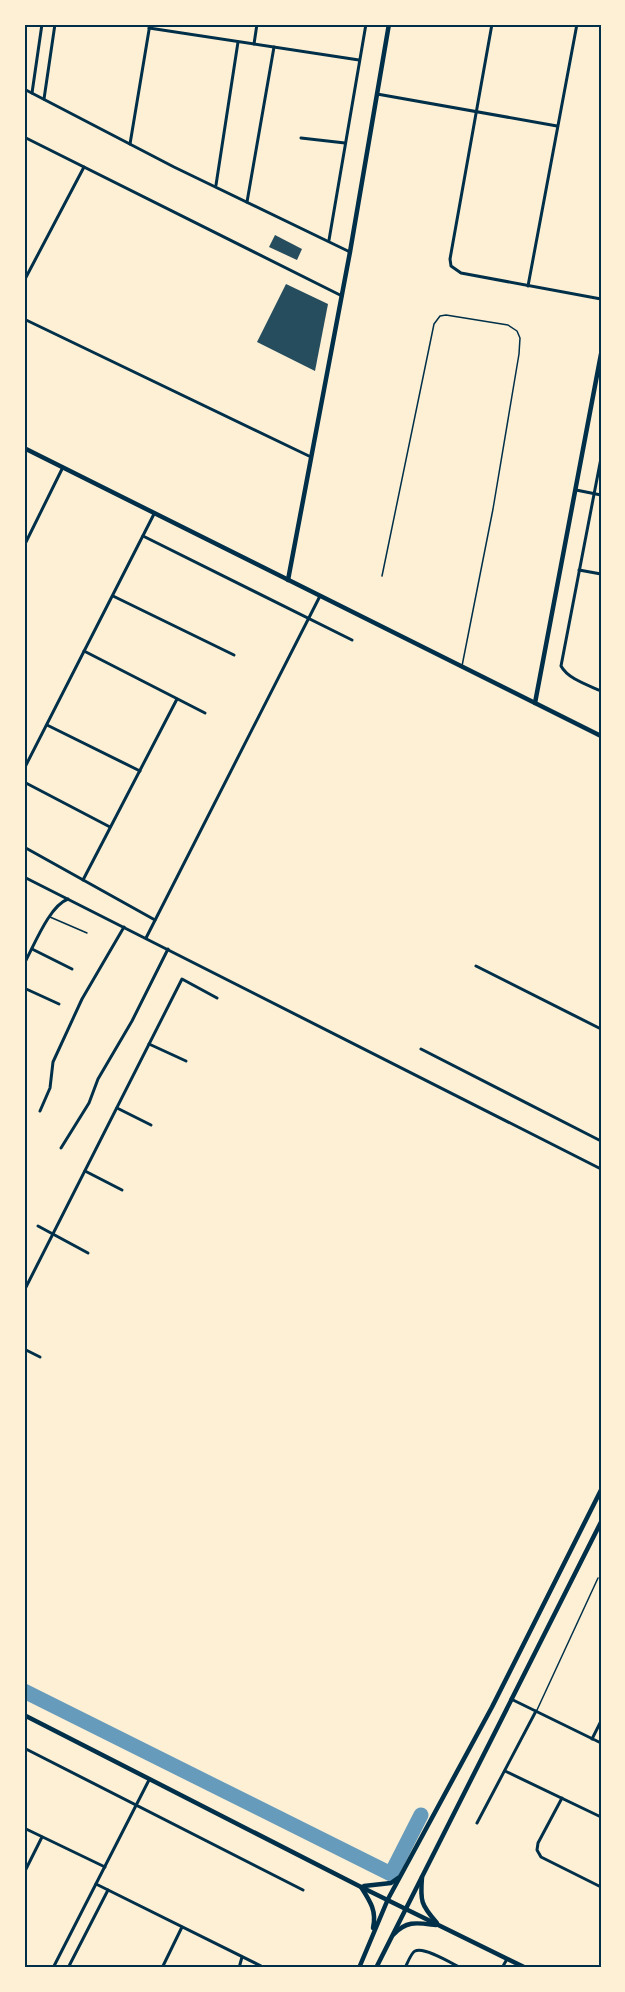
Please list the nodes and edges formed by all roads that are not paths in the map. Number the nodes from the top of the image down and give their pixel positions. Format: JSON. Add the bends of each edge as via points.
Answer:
{"nodes":[{"id":1,"x":42,"y":24,"type":"edge"},
{"id":2,"x":55,"y":24,"type":"edge"},
{"id":3,"x":257,"y":24,"type":"edge"},
{"id":4,"x":366,"y":24,"type":"edge"},
{"id":5,"x":389,"y":24,"type":"edge"},
{"id":6,"x":492,"y":24,"type":"edge"},
{"id":7,"x":577,"y":24,"type":"edge"},
{"id":8,"x":150,"y":26,"type":"edge"},
{"id":9,"x":238,"y":42,"type":"junction"},
{"id":10,"x":254,"y":44,"type":"junction"},
{"id":11,"x":274,"y":47,"type":"junction"},
{"id":12,"x":359,"y":60,"type":"junction"},
{"id":13,"x":24,"y":89,"type":"edge"},
{"id":14,"x":32,"y":93,"type":"junction"},
{"id":15,"x":377,"y":94,"type":"junction"},
{"id":16,"x":44,"y":99,"type":"junction"},
{"id":17,"x":478,"y":112,"type":"junction"},
{"id":18,"x":557,"y":126,"type":"junction"},
{"id":19,"x":24,"y":137,"type":"edge"},
{"id":20,"x":301,"y":138,"type":"dead end"},
{"id":21,"x":345,"y":143,"type":"junction"},
{"id":22,"x":130,"y":144,"type":"junction"},
{"id":23,"x":84,"y":167,"type":"junction"},
{"id":24,"x":216,"y":186,"type":"junction"},
{"id":25,"x":247,"y":202,"type":"junction"},
{"id":26,"x":329,"y":240,"type":"junction"},
{"id":27,"x":350,"y":252,"type":"junction"},
{"id":28,"x":24,"y":281,"type":"edge"},
{"id":29,"x":528,"y":286,"type":"junction"},
{"id":30,"x":342,"y":296,"type":"junction"},
{"id":31,"x":601,"y":299,"type":"edge"},
{"id":32,"x":24,"y":319,"type":"edge"},
{"id":33,"x":601,"y":354,"type":"edge"},
{"id":34,"x":24,"y":448,"type":"edge"},
{"id":35,"x":311,"y":457,"type":"junction"},
{"id":36,"x":601,"y":458,"type":"edge"},
{"id":37,"x":63,"y":467,"type":"junction"},
{"id":38,"x":574,"y":490,"type":"junction"},
{"id":39,"x":594,"y":494,"type":"junction"},
{"id":40,"x":601,"y":495,"type":"edge"},
{"id":41,"x":155,"y":513,"type":"junction"},
{"id":42,"x":143,"y":536,"type":"junction"},
{"id":43,"x":24,"y":546,"type":"edge"},
{"id":44,"x":579,"y":570,"type":"junction"},
{"id":45,"x":601,"y":574,"type":"edge"},
{"id":46,"x":382,"y":576,"type":"dead end"},
{"id":47,"x":288,"y":580,"type":"junction"},
{"id":48,"x":113,"y":596,"type":"junction"},
{"id":49,"x":320,"y":596,"type":"junction"},
{"id":50,"x":309,"y":618,"type":"junction"},
{"id":51,"x":352,"y":640,"type":"dead end"},
{"id":52,"x":84,"y":651,"type":"junction"},
{"id":53,"x":234,"y":655,"type":"dead end"},
{"id":54,"x":462,"y":667,"type":"junction"},
{"id":55,"x":601,"y":691,"type":"edge"},
{"id":56,"x":177,"y":699,"type":"junction"},
{"id":57,"x":535,"y":703,"type":"junction"},
{"id":58,"x":205,"y":713,"type":"dead end"},
{"id":59,"x":46,"y":725,"type":"junction"},
{"id":60,"x":601,"y":736,"type":"edge"},
{"id":61,"x":24,"y":769,"type":"edge"},
{"id":62,"x":140,"y":771,"type":"junction"},
{"id":63,"x":24,"y":782,"type":"edge"},
{"id":64,"x":110,"y":827,"type":"junction"},
{"id":65,"x":24,"y":847,"type":"edge"},
{"id":66,"x":24,"y":877,"type":"edge"},
{"id":67,"x":83,"y":880,"type":"junction"},
{"id":68,"x":68,"y":899,"type":"junction"},
{"id":69,"x":50,"y":917,"type":"junction"},
{"id":70,"x":155,"y":920,"type":"junction"},
{"id":71,"x":124,"y":927,"type":"junction"},
{"id":72,"x":87,"y":933,"type":"dead end"},
{"id":73,"x":146,"y":938,"type":"junction"},
{"id":74,"x":32,"y":949,"type":"junction"},
{"id":75,"x":168,"y":949,"type":"junction"},
{"id":76,"x":24,"y":964,"type":"edge"},
{"id":77,"x":476,"y":966,"type":"dead end"},
{"id":78,"x":72,"y":969,"type":"dead end"},
{"id":79,"x":24,"y":992,"type":"edge"},
{"id":80,"x":217,"y":998,"type":"dead end"},
{"id":81,"x":59,"y":1004,"type":"dead end"},
{"id":82,"x":601,"y":1029,"type":"edge"},
{"id":83,"x":149,"y":1044,"type":"junction"},
{"id":84,"x":421,"y":1049,"type":"dead end"},
{"id":85,"x":186,"y":1061,"type":"dead end"},
{"id":86,"x":117,"y":1108,"type":"junction"},
{"id":87,"x":40,"y":1111,"type":"dead end"},
{"id":88,"x":151,"y":1125,"type":"dead end"},
{"id":89,"x":601,"y":1141,"type":"edge"},
{"id":90,"x":61,"y":1148,"type":"dead end"},
{"id":91,"x":601,"y":1169,"type":"edge"},
{"id":92,"x":85,"y":1171,"type":"junction"},
{"id":93,"x":122,"y":1190,"type":"dead end"},
{"id":94,"x":38,"y":1226,"type":"dead end"},
{"id":95,"x":53,"y":1234,"type":"junction"},
{"id":96,"x":88,"y":1253,"type":"dead end"},
{"id":97,"x":24,"y":1291,"type":"edge"},
{"id":98,"x":24,"y":1349,"type":"edge"},
{"id":99,"x":40,"y":1357,"type":"dead end"},
{"id":100,"x":601,"y":1490,"type":"edge"},
{"id":101,"x":601,"y":1522,"type":"edge"},
{"id":102,"x":599,"y":1530,"type":"edge"},
{"id":103,"x":598,"y":1578,"type":"dead end"},
{"id":104,"x":512,"y":1699,"type":"junction"},
{"id":105,"x":536,"y":1711,"type":"junction"},
{"id":106,"x":24,"y":1715,"type":"edge"},
{"id":107,"x":601,"y":1721,"type":"edge"},
{"id":108,"x":592,"y":1739,"type":"junction"},
{"id":109,"x":601,"y":1743,"type":"edge"},
{"id":110,"x":24,"y":1748,"type":"edge"},
{"id":111,"x":505,"y":1770,"type":"junction"},
{"id":112,"x":149,"y":1779,"type":"junction"},
{"id":113,"x":562,"y":1798,"type":"junction"},
{"id":114,"x":136,"y":1805,"type":"junction"},
{"id":115,"x":601,"y":1817,"type":"edge"},
{"id":116,"x":477,"y":1823,"type":"dead end"},
{"id":117,"x":24,"y":1828,"type":"edge"},
{"id":118,"x":42,"y":1837,"type":"junction"},
{"id":119,"x":105,"y":1867,"type":"junction"},
{"id":120,"x":24,"y":1873,"type":"edge"},
{"id":121,"x":422,"y":1875,"type":"junction"},
{"id":122,"x":401,"y":1876,"type":"junction"},
{"id":123,"x":96,"y":1884,"type":"junction"},
{"id":124,"x":361,"y":1887,"type":"junction"},
{"id":125,"x":601,"y":1887,"type":"edge"},
{"id":126,"x":108,"y":1890,"type":"junction"},
{"id":127,"x":303,"y":1890,"type":"dead end"},
{"id":128,"x":388,"y":1899,"type":"junction"},
{"id":129,"x":405,"y":1908,"type":"junction"},
{"id":130,"x":439,"y":1925,"type":"junction"},
{"id":131,"x":182,"y":1927,"type":"junction"},
{"id":132,"x":390,"y":1938,"type":"junction"},
{"id":133,"x":371,"y":1940,"type":"junction"},
{"id":134,"x":242,"y":1957,"type":"junction"},
{"id":135,"x":507,"y":1959,"type":"junction"},
{"id":136,"x":53,"y":1968,"type":"edge"},
{"id":137,"x":68,"y":1968,"type":"edge"},
{"id":138,"x":162,"y":1968,"type":"edge"},
{"id":139,"x":239,"y":1968,"type":"edge"},
{"id":140,"x":265,"y":1968,"type":"edge"},
{"id":141,"x":359,"y":1968,"type":"edge"},
{"id":142,"x":376,"y":1968,"type":"edge"},
{"id":143,"x":405,"y":1968,"type":"edge"},
{"id":144,"x":461,"y":1968,"type":"edge"},
{"id":145,"x":502,"y":1968,"type":"edge"},
{"id":146,"x":526,"y":1968,"type":"edge"}],
"edges":[{"from":1,"to":14,"type":"street"},
{"from":2,"to":16,"type":"street"},
{"from":3,"to":10,"type":"street"},
{"from":4,"to":12,"type":"street"},
{"from":5,"to":15,"type":"main road"},
{"from":6,"to":17,"type":"street"},
{"from":7,"to":18,"type":"street"},
{"from":8,"to":9,"type":"street"},
{"from":8,"to":22,"type":"street"},
{"from":9,"to":10,"type":"street"},
{"from":9,"to":24,"type":"street"},
{"from":10,"to":11,"type":"street"},
{"from":11,"to":12,"type":"street"},
{"from":11,"to":25,"type":"street"},
{"from":12,"to":21,"type":"street"},
{"from":13,"to":14,"type":"street"},
{"from":14,"to":16,"type":"street"},
{"from":15,"to":17,"type":"street"},
{"from":15,"to":27,"type":"main road"},
{"from":16,"to":22,"type":"street"},
{"from":17,"to":18,"type":"street"},
{"from":17,"to":29,"type":"street","via":[[450,259],[452,266],[461,273]]},
{"from":18,"to":29,"type":"street"},
{"from":19,"to":23,"type":"street"},
{"from":20,"to":21,"type":"street"},
{"from":21,"to":26,"type":"street"},
{"from":22,"to":24,"type":"street"},
{"from":23,"to":28,"type":"street"},
{"from":23,"to":30,"type":"street"},
{"from":24,"to":25,"type":"street"},
{"from":25,"to":26,"type":"street"},
{"from":26,"to":27,"type":"street"},
{"from":27,"to":30,"type":"main road"},
{"from":29,"to":31,"type":"street"},
{"from":30,"to":35,"type":"main road"},
{"from":32,"to":35,"type":"street"},
{"from":33,"to":38,"type":"main road"},
{"from":34,"to":37,"type":"main road"},
{"from":35,"to":47,"type":"main road"},
{"from":36,"to":39,"type":"street"},
{"from":37,"to":41,"type":"main road"},
{"from":37,"to":43,"type":"street"},
{"from":38,"to":39,"type":"street"},
{"from":38,"to":57,"type":"main road"},
{"from":39,"to":40,"type":"street"},
{"from":39,"to":44,"type":"street"},
{"from":41,"to":42,"type":"street"},
{"from":41,"to":47,"type":"main road"},
{"from":42,"to":48,"type":"street"},
{"from":42,"to":50,"type":"street"},
{"from":44,"to":45,"type":"street"},
{"from":44,"to":55,"type":"street","via":[[561,666]]},
{"from":46,"to":54,"type":"lane","via":[[434,324],[446,315],[508,325],[520,338],[519,354]]},
{"from":47,"to":49,"type":"main road"},
{"from":48,"to":52,"type":"street"},
{"from":48,"to":53,"type":"street"},
{"from":49,"to":50,"type":"street"},
{"from":49,"to":54,"type":"main road"},
{"from":50,"to":51,"type":"street"},
{"from":50,"to":70,"type":"street"},
{"from":52,"to":56,"type":"street"},
{"from":52,"to":59,"type":"street"},
{"from":54,"to":57,"type":"main road"},
{"from":56,"to":58,"type":"street"},
{"from":56,"to":62,"type":"street"},
{"from":57,"to":60,"type":"main road"},
{"from":59,"to":61,"type":"street"},
{"from":59,"to":62,"type":"street"},
{"from":62,"to":64,"type":"street"},
{"from":63,"to":64,"type":"street"},
{"from":64,"to":67,"type":"street"},
{"from":65,"to":67,"type":"street"},
{"from":66,"to":68,"type":"street"},
{"from":67,"to":70,"type":"street"},
{"from":68,"to":69,"type":"street"},
{"from":68,"to":71,"type":"street"},
{"from":69,"to":72,"type":"lane"},
{"from":69,"to":74,"type":"street"},
{"from":70,"to":73,"type":"street"},
{"from":71,"to":73,"type":"street"},
{"from":71,"to":87,"type":"street","via":[[82,999],[53,1062],[50,1088]]},
{"from":73,"to":75,"type":"street"},
{"from":74,"to":76,"type":"street"},
{"from":74,"to":78,"type":"street"},
{"from":75,"to":90,"type":"street","via":[[89,1103]]},
{"from":75,"to":91,"type":"street"},
{"from":77,"to":82,"type":"street"},
{"from":79,"to":81,"type":"street"},
{"from":80,"to":83,"type":"street","via":[[182,979]]},
{"from":83,"to":85,"type":"street"},
{"from":83,"to":86,"type":"street"},
{"from":84,"to":89,"type":"street"},
{"from":86,"to":88,"type":"street"},
{"from":86,"to":92,"type":"street"},
{"from":92,"to":93,"type":"street"},
{"from":92,"to":95,"type":"street"},
{"from":94,"to":95,"type":"street"},
{"from":95,"to":96,"type":"street"},
{"from":95,"to":97,"type":"street"},
{"from":98,"to":99,"type":"street"},
{"from":100,"to":122,"type":"main road","via":[[492,1707]]},
{"from":101,"to":102,"type":"main road"},
{"from":102,"to":104,"type":"main road"},
{"from":103,"to":105,"type":"lane"},
{"from":104,"to":105,"type":"street"},
{"from":104,"to":121,"type":"main road"},
{"from":105,"to":108,"type":"street"},
{"from":105,"to":111,"type":"street"},
{"from":106,"to":112,"type":"main road"},
{"from":107,"to":108,"type":"street"},
{"from":108,"to":109,"type":"street"},
{"from":110,"to":114,"type":"street"},
{"from":111,"to":113,"type":"street"},
{"from":111,"to":116,"type":"street"},
{"from":112,"to":114,"type":"street"},
{"from":112,"to":124,"type":"main road"},
{"from":113,"to":115,"type":"street"},
{"from":113,"to":125,"type":"street","via":[[537,1850],[541,1857]]},
{"from":114,"to":119,"type":"street"},
{"from":114,"to":127,"type":"street"},
{"from":117,"to":118,"type":"street"},
{"from":118,"to":119,"type":"street"},
{"from":118,"to":120,"type":"street"},
{"from":119,"to":123,"type":"street"},
{"from":121,"to":129,"type":"main road"},
{"from":121,"to":130,"type":"main road","via":[[420,1899]]},
{"from":122,"to":124,"type":"main road","via":[[391,1883]]},
{"from":122,"to":128,"type":"main road"},
{"from":123,"to":126,"type":"street"},
{"from":123,"to":136,"type":"street"},
{"from":124,"to":128,"type":"main road"},
{"from":124,"to":133,"type":"main road","via":[[376,1916]]},
{"from":126,"to":131,"type":"street"},
{"from":126,"to":137,"type":"street"},
{"from":128,"to":129,"type":"main road"},
{"from":128,"to":133,"type":"main road"},
{"from":129,"to":130,"type":"main road"},
{"from":129,"to":132,"type":"main road"},
{"from":130,"to":132,"type":"main road","via":[[409,1924]]},
{"from":130,"to":135,"type":"main road"},
{"from":131,"to":134,"type":"street"},
{"from":131,"to":138,"type":"street"},
{"from":132,"to":142,"type":"main road"},
{"from":133,"to":141,"type":"main road"},
{"from":134,"to":139,"type":"street"},
{"from":134,"to":140,"type":"street"},
{"from":135,"to":145,"type":"street"},
{"from":135,"to":146,"type":"main road"},
{"from":143,"to":144,"type":"street","via":[[417,1950]]}]}
